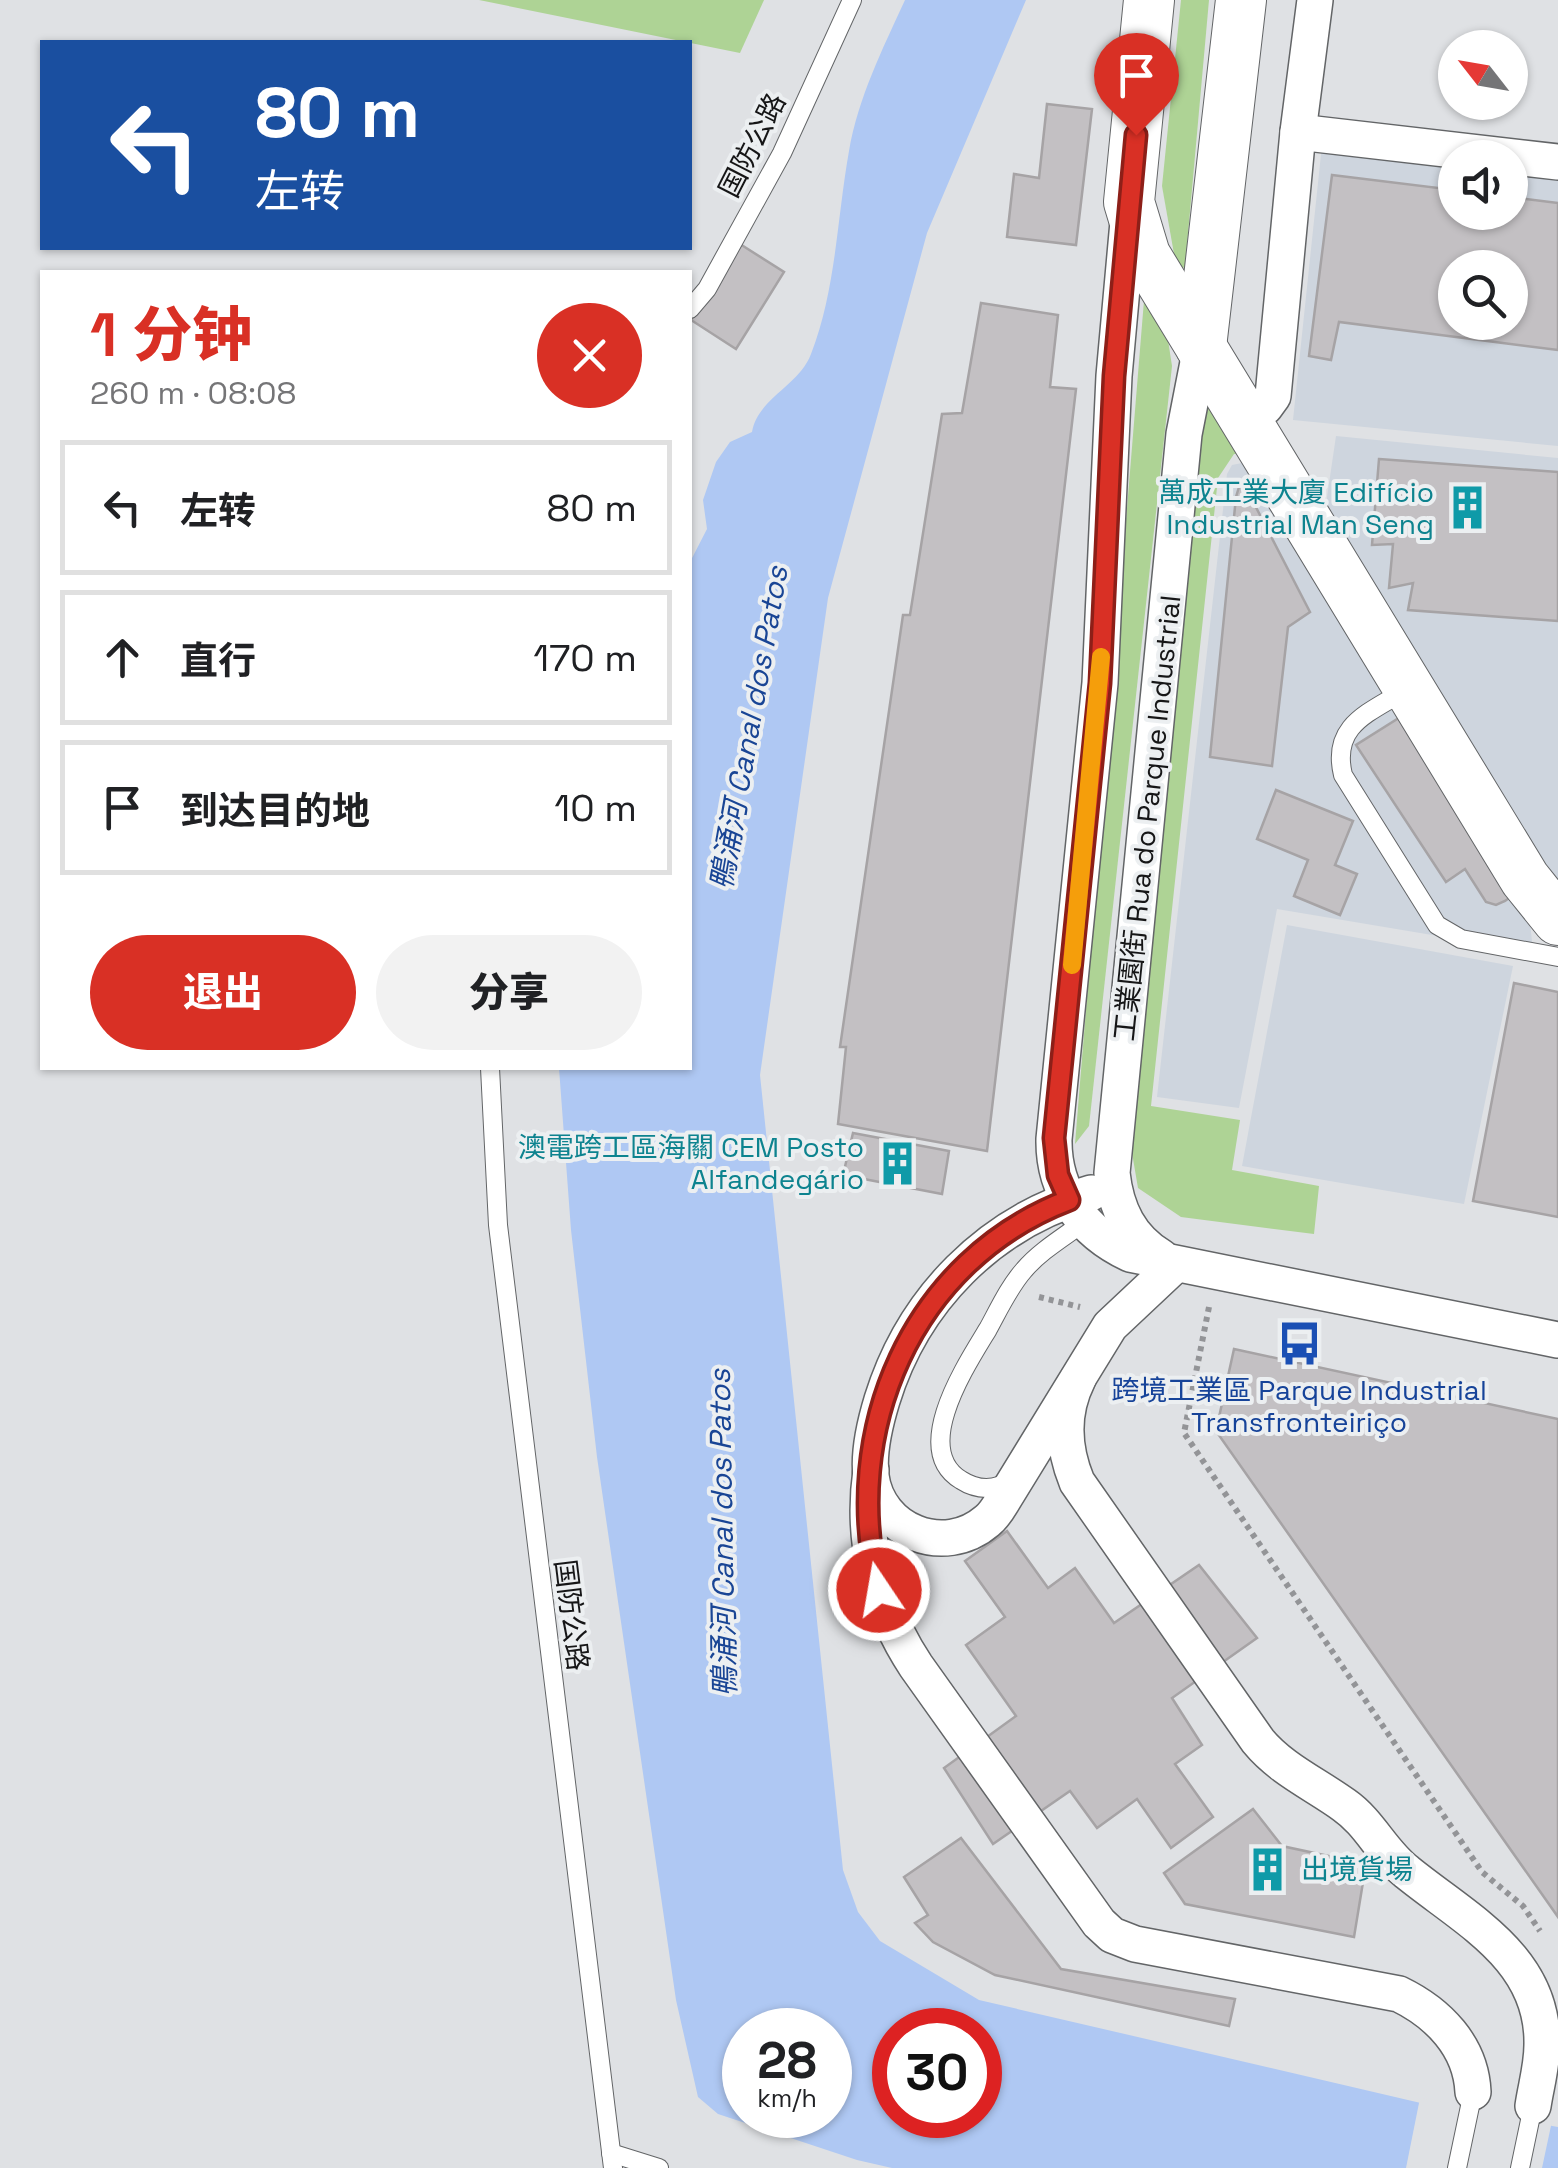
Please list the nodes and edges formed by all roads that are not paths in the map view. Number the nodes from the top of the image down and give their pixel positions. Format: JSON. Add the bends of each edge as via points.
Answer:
{"nodes":[{"id":1,"x":852,"y":0,"type":"edge"},
{"id":2,"x":1149,"y":0,"type":"edge"},
{"id":3,"x":1241,"y":0,"type":"edge"},
{"id":4,"x":1315,"y":0,"type":"edge"},
{"id":5,"x":1298,"y":132,"type":"junction"},
{"id":6,"x":1558,"y":162,"type":"edge"},
{"id":7,"x":1130,"y":202,"type":"junction"},
{"id":8,"x":692,"y":307,"type":"edge"},
{"id":9,"x":1201,"y":347,"type":"junction"},
{"id":10,"x":1245,"y":420,"type":"junction"},
{"id":11,"x":1409,"y":688,"type":"junction"},
{"id":12,"x":1558,"y":920,"type":"edge"},
{"id":13,"x":1558,"y":957,"type":"edge"},
{"id":14,"x":490,"y":1070,"type":"edge"},
{"id":15,"x":1114,"y":1188,"type":"junction"},
{"id":16,"x":1076,"y":1211,"type":"junction"},
{"id":17,"x":1176,"y":1264,"type":"junction"},
{"id":18,"x":1558,"y":1340,"type":"edge"},
{"id":19,"x":1078,"y":1379,"type":"junction"},
{"id":20,"x":1022,"y":1469,"type":"junction"},
{"id":21,"x":871,"y":1470,"type":"junction"},
{"id":22,"x":1473,"y":2092,"type":"joint"},
{"id":23,"x":1532,"y":2106,"type":"joint"},
{"id":24,"x":612,"y":2160,"type":"edge"},
{"id":25,"x":660,"y":2168,"type":"edge"},
{"id":26,"x":1457,"y":2168,"type":"edge"},
{"id":27,"x":1520,"y":2168,"type":"edge"}],
"edges":[{"from":1,"to":8,"type":"lane","name":"国防公路","via":[[782,153]]},
{"from":2,"to":7,"type":"main road"},
{"from":3,"to":9,"type":"main road"},
{"from":4,"to":5,"type":"street"},
{"from":5,"to":6,"type":"street"},
{"from":5,"to":10,"type":"street","via":[[1273,396]]},
{"from":7,"to":9,"type":"main road","via":[[1145,254]]},
{"from":7,"to":16,"type":"street","via":[[1114,376],[1100,683],[1054,1138],[1058,1175]]},
{"from":9,"to":10,"type":"main road"},
{"from":9,"to":15,"type":"street","name":"工業園街 Rua do Parque Industrial","via":[[1184,434]]},
{"from":10,"to":11,"type":"main road"},
{"from":11,"to":12,"type":"main road","via":[[1525,880]]},
{"from":11,"to":13,"type":"lane","via":[[1345,734],[1343,775],[1438,925],[1461,939]]},
{"from":14,"to":24,"type":"lane","name":"国防公路","via":[[498,1225]]},
{"from":15,"to":16,"type":"street"},
{"from":15,"to":17,"type":"street","name":"工業園街 Rua do Parque Industrial","via":[[1132,1232]]},
{"from":16,"to":17,"type":"street","name":"工業園街 Rua do Parque Industrial","via":[[1108,1243]]},
{"from":16,"to":20,"type":"lane","via":[[1016,1281],[949,1400],[940,1444],[955,1476],[976,1487],[1005,1484]]},
{"from":16,"to":21,"type":"street","via":[[1022,1222],[965,1264],[928,1306],[888,1382]]},
{"from":17,"to":18,"type":"street","name":"工業園街 Rua do Parque Industrial"},
{"from":17,"to":19,"type":"street","via":[[1110,1326]]},
{"from":19,"to":20,"type":"street"},
{"from":19,"to":23,"type":"street","via":[[1065,1436],[1077,1482],[1258,1740],[1284,1766],[1353,1811],[1396,1862],[1492,1937],[1519,1967],[1542,2031]]},
{"from":20,"to":21,"type":"street","via":[[986,1522],[942,1539],[918,1535],[888,1515]]},
{"from":21,"to":22,"type":"street","via":[[868,1534],[894,1630],[1098,1923],[1135,1944],[1399,1994],[1448,2029],[1466,2060]]},
{"from":22,"to":26,"type":"lane"},
{"from":23,"to":27,"type":"lane"},
{"from":24,"to":25,"type":"lane"}]}
